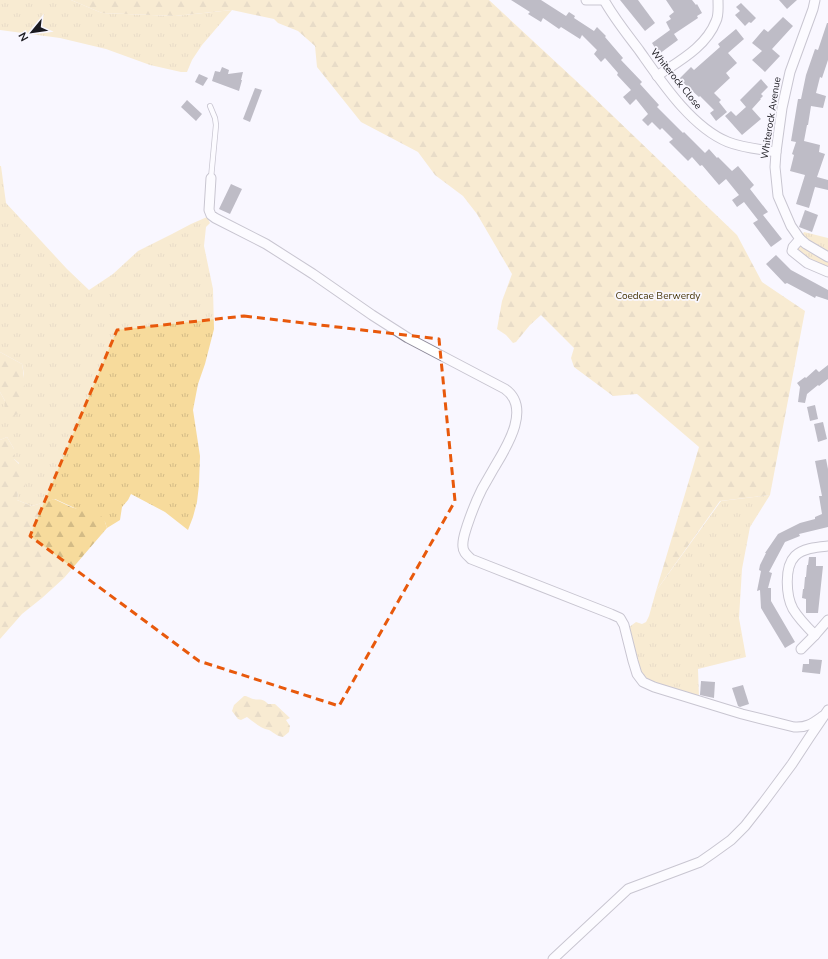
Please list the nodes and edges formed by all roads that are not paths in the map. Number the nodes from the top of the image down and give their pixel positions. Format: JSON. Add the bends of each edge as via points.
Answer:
{"nodes":[{"id":1,"x":586,"y":0,"type":"edge"},
{"id":2,"x":600,"y":0,"type":"edge"},
{"id":3,"x":604,"y":0,"type":"edge"},
{"id":4,"x":718,"y":0,"type":"edge"},
{"id":5,"x":816,"y":0,"type":"edge"},
{"id":6,"x":658,"y":76,"type":"junction"},
{"id":7,"x":210,"y":106,"type":"dead end"},
{"id":8,"x":776,"y":152,"type":"junction"},
{"id":9,"x":211,"y":178,"type":"joint"},
{"id":10,"x":800,"y":239,"type":"junction"},
{"id":11,"x":828,"y":257,"type":"edge"},
{"id":12,"x":828,"y":272,"type":"edge"},
{"id":13,"x":828,"y":546,"type":"edge"},
{"id":14,"x":828,"y":620,"type":"edge"},
{"id":15,"x":815,"y":635,"type":"junction"},
{"id":16,"x":801,"y":649,"type":"dead end"},
{"id":17,"x":826,"y":713,"type":"edge"},
{"id":18,"x":802,"y":727,"type":"junction"},
{"id":19,"x":808,"y":738,"type":"junction"},
{"id":20,"x":552,"y":959,"type":"edge"}],
"edges":[{"from":1,"to":2,"type":"street"},
{"from":3,"to":6,"type":"street","name":"Whiterock Close"},
{"from":4,"to":6,"type":"street","via":[[716,21],[702,43]]},
{"from":5,"to":8,"type":"street","name":"Whiterock Avenue","via":[[790,72]]},
{"from":6,"to":8,"type":"street","name":"Whiterock Close","via":[[683,108],[712,133],[727,142]]},
{"from":7,"to":9,"type":"lane","via":[[216,125]]},
{"from":8,"to":10,"type":"street","name":"Whiterock Avenue","via":[[774,167],[778,196],[791,226]]},
{"from":9,"to":18,"type":"street","via":[[209,210],[215,218],[266,244],[408,338],[511,393],[517,410],[516,422],[507,446],[472,513],[463,540],[464,553],[471,559],[620,618],[624,624],[637,674],[643,682],[742,714]]},
{"from":10,"to":11,"type":"street","name":"Whiterock Avenue"},
{"from":10,"to":12,"type":"street","via":[[792,247],[792,251],[807,263]]},
{"from":13,"to":15,"type":"street","via":[[811,548],[795,556],[788,574],[788,595],[793,609]]},
{"from":14,"to":15,"type":"street"},
{"from":15,"to":16,"type":"street"},
{"from":17,"to":18,"type":"street"},
{"from":17,"to":19,"type":"street"},
{"from":18,"to":19,"type":"street","via":[[808,732]]},
{"from":19,"to":20,"type":"street","via":[[763,803],[731,840],[700,862],[628,889]]}]}
